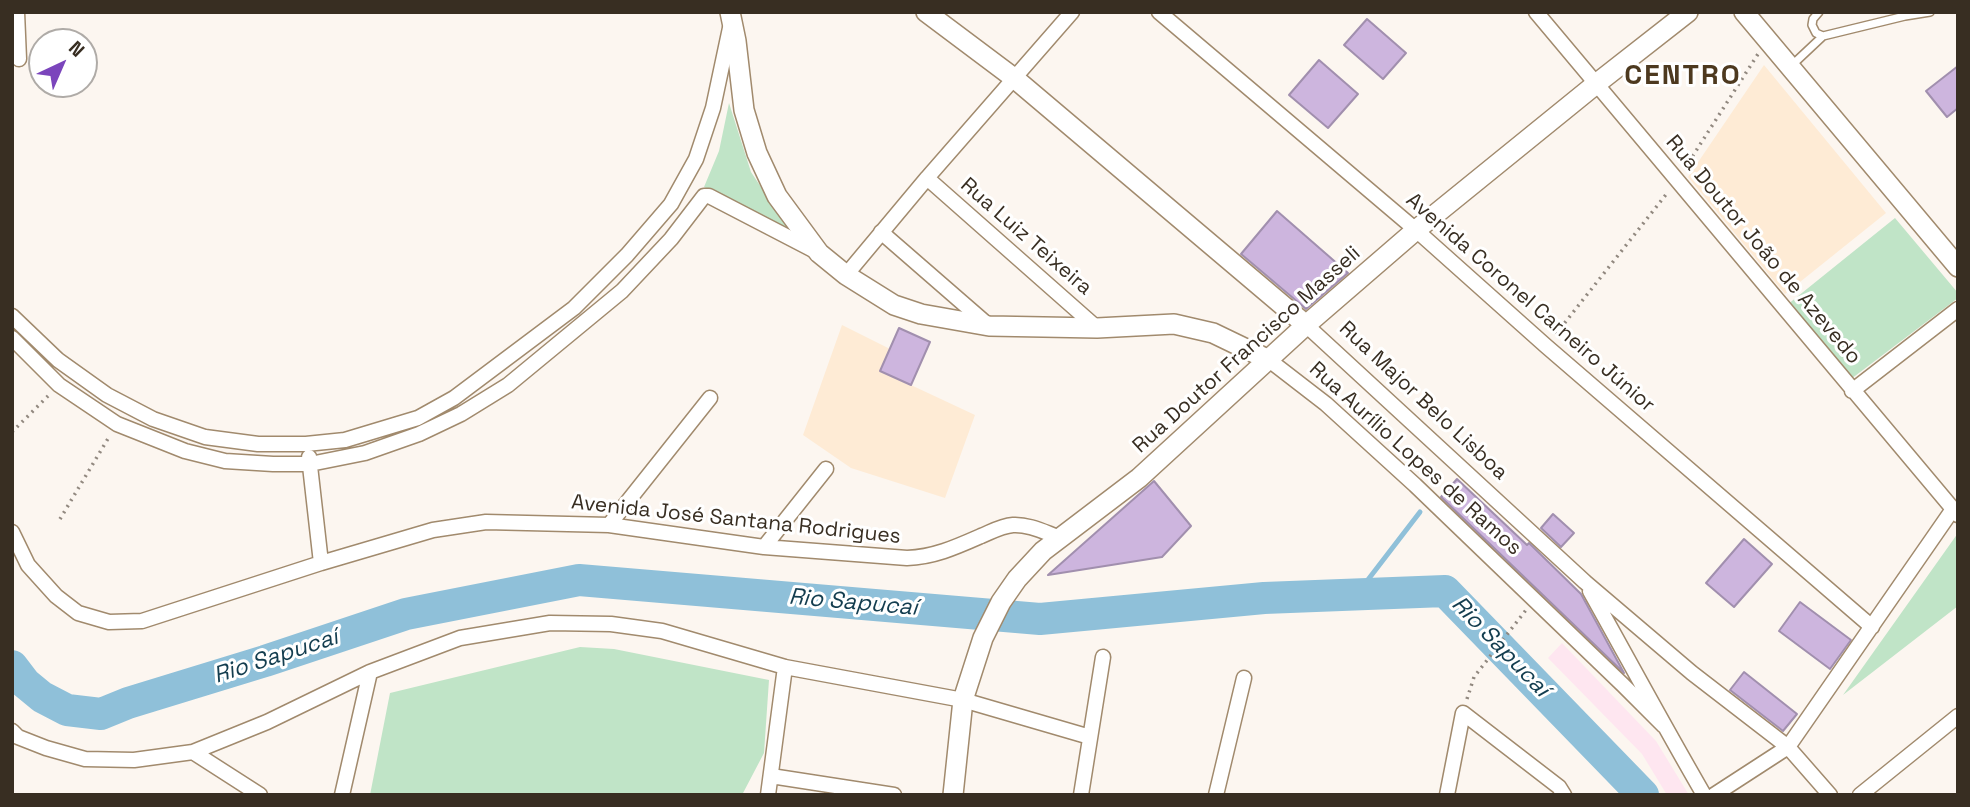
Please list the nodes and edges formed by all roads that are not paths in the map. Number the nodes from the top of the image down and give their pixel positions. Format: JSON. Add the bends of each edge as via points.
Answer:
{"nodes":[{"id":1,"x":17,"y":12,"type":"edge"},
{"id":2,"x":926,"y":12,"type":"edge"},
{"id":3,"x":1072,"y":12,"type":"edge"},
{"id":4,"x":1159,"y":12,"type":"edge"},
{"id":5,"x":1536,"y":12,"type":"edge"},
{"id":6,"x":1688,"y":12,"type":"edge"},
{"id":7,"x":1744,"y":12,"type":"edge"},
{"id":8,"x":1819,"y":12,"type":"edge"},
{"id":9,"x":1930,"y":12,"type":"edge"},
{"id":10,"x":731,"y":16,"type":"edge"},
{"id":11,"x":1823,"y":36,"type":"junction"},
{"id":12,"x":19,"y":59,"type":"dead end"},
{"id":13,"x":1789,"y":67,"type":"junction"},
{"id":14,"x":1014,"y":78,"type":"junction"},
{"id":15,"x":1596,"y":83,"type":"junction"},
{"id":16,"x":927,"y":178,"type":"junction"},
{"id":17,"x":1416,"y":230,"type":"junction"},
{"id":18,"x":881,"y":232,"type":"junction"},
{"id":19,"x":819,"y":253,"type":"junction"},
{"id":20,"x":1958,"y":267,"type":"edge"},
{"id":21,"x":846,"y":275,"type":"junction"},
{"id":22,"x":1958,"y":309,"type":"edge"},
{"id":23,"x":12,"y":316,"type":"edge"},
{"id":24,"x":1307,"y":325,"type":"junction"},
{"id":25,"x":989,"y":326,"type":"junction"},
{"id":26,"x":1097,"y":328,"type":"junction"},
{"id":27,"x":12,"y":338,"type":"edge"},
{"id":28,"x":1269,"y":360,"type":"junction"},
{"id":29,"x":1852,"y":391,"type":"junction"},
{"id":30,"x":710,"y":398,"type":"dead end"},
{"id":31,"x":306,"y":444,"type":"junction"},
{"id":32,"x":310,"y":464,"type":"junction"},
{"id":33,"x":827,"y":469,"type":"dead end"},
{"id":34,"x":1955,"y":512,"type":"edge"},
{"id":35,"x":609,"y":525,"type":"junction"},
{"id":36,"x":12,"y":532,"type":"edge"},
{"id":37,"x":1061,"y":538,"type":"junction"},
{"id":38,"x":764,"y":547,"type":"junction"},
{"id":39,"x":321,"y":563,"type":"junction"},
{"id":40,"x":1586,"y":582,"type":"junction"},
{"id":41,"x":1872,"y":627,"type":"junction"},
{"id":42,"x":1103,"y":657,"type":"dead end"},
{"id":43,"x":785,"y":667,"type":"junction"},
{"id":44,"x":370,"y":672,"type":"junction"},
{"id":45,"x":1244,"y":678,"type":"dead end"},
{"id":46,"x":963,"y":700,"type":"junction"},
{"id":47,"x":1958,"y":716,"type":"edge"},
{"id":48,"x":1664,"y":726,"type":"junction"},
{"id":49,"x":14,"y":737,"type":"edge"},
{"id":50,"x":1090,"y":737,"type":"junction"},
{"id":51,"x":1788,"y":747,"type":"junction"},
{"id":52,"x":194,"y":752,"type":"junction"},
{"id":53,"x":771,"y":776,"type":"junction"},
{"id":54,"x":260,"y":795,"type":"edge"},
{"id":55,"x":342,"y":795,"type":"edge"},
{"id":56,"x":768,"y":795,"type":"edge"},
{"id":57,"x":894,"y":795,"type":"edge"},
{"id":58,"x":953,"y":795,"type":"edge"},
{"id":59,"x":1081,"y":795,"type":"edge"},
{"id":60,"x":1216,"y":795,"type":"edge"},
{"id":61,"x":1447,"y":795,"type":"edge"},
{"id":62,"x":1564,"y":795,"type":"edge"},
{"id":63,"x":1704,"y":795,"type":"edge"},
{"id":64,"x":1714,"y":795,"type":"edge"},
{"id":65,"x":1830,"y":795,"type":"edge"},
{"id":66,"x":1860,"y":795,"type":"edge"}],
"edges":[{"from":1,"to":12,"type":"street"},
{"from":2,"to":14,"type":"main road","name":"Rua Major Belo Lisboa"},
{"from":3,"to":14,"type":"street"},
{"from":4,"to":17,"type":"street","name":"Avenida Coronel Carneiro Júnior"},
{"from":5,"to":15,"type":"street","name":"Rua Doutor João de Azevedo"},
{"from":6,"to":15,"type":"main road","name":"Rua Doutor Francisco Masseli"},
{"from":7,"to":13,"type":"main road"},
{"from":8,"to":11,"type":"lane","via":[[1812,25]]},
{"from":9,"to":11,"type":"lane"},
{"from":10,"to":19,"type":"main road","name":"Rua Aurílio Lopes de Ramos","via":[[744,110],[757,153],[777,196]]},
{"from":10,"to":31,"type":"street","via":[[713,108],[696,159],[671,204],[618,264],[574,308],[454,398],[418,418],[345,440]]},
{"from":11,"to":13,"type":"lane"},
{"from":13,"to":20,"type":"main road"},
{"from":14,"to":16,"type":"street"},
{"from":14,"to":24,"type":"main road","name":"Rua Major Belo Lisboa"},
{"from":15,"to":17,"type":"main road","name":"Rua Doutor Francisco Masseli"},
{"from":15,"to":29,"type":"street","name":"Rua Doutor João de Azevedo"},
{"from":16,"to":18,"type":"street"},
{"from":16,"to":26,"type":"street","name":"Rua Luiz Teixeira"},
{"from":17,"to":24,"type":"main road","name":"Rua Doutor Francisco Masseli"},
{"from":17,"to":41,"type":"street","name":"Avenida Coronel Carneiro Júnior"},
{"from":18,"to":21,"type":"street"},
{"from":18,"to":25,"type":"street"},
{"from":19,"to":21,"type":"main road","name":"Rua Aurílio Lopes de Ramos"},
{"from":19,"to":32,"type":"street","via":[[709,196],[701,199],[622,291],[508,385],[419,434],[365,453]]},
{"from":21,"to":25,"type":"main road","name":"Rua Aurílio Lopes de Ramos","via":[[894,305]]},
{"from":22,"to":29,"type":"street"},
{"from":23,"to":31,"type":"street","via":[[58,360],[107,395],[153,419],[205,437]]},
{"from":24,"to":28,"type":"main road","name":"Rua Doutor Francisco Masseli"},
{"from":24,"to":40,"type":"street","name":"Rua Major Belo Lisboa"},
{"from":25,"to":26,"type":"main road","name":"Rua Aurílio Lopes de Ramos"},
{"from":26,"to":28,"type":"main road","name":"Rua Aurílio Lopes de Ramos","via":[[1174,324],[1213,333]]},
{"from":27,"to":32,"type":"street","via":[[59,385],[117,424],[185,451],[225,461]]},
{"from":28,"to":37,"type":"main road","name":"Rua Doutor Francisco Masseli","via":[[1139,478]]},
{"from":28,"to":48,"type":"street","name":"Rua Aurílio Lopes de Ramos","via":[[1326,404],[1415,485]]},
{"from":29,"to":34,"type":"street","name":"Rua Doutor João de Azevedo"},
{"from":30,"to":35,"type":"street"},
{"from":31,"to":32,"type":"street"},
{"from":32,"to":39,"type":"street"},
{"from":33,"to":38,"type":"street"},
{"from":34,"to":41,"type":"street"},
{"from":35,"to":38,"type":"street","name":"Avenida José Santana Rodrigues"},
{"from":35,"to":39,"type":"street","name":"Avenida José Santana Rodrigues","via":[[486,522],[433,530]]},
{"from":36,"to":39,"type":"street","name":"Avenida José Santana Rodrigues","via":[[28,565],[56,596],[78,613],[109,622],[142,621]]},
{"from":37,"to":38,"type":"street","name":"Avenida José Santana Rodrigues","via":[[1014,525],[945,552],[907,558]]},
{"from":37,"to":46,"type":"main road","name":"Rua Doutor Francisco Masseli","via":[[1043,551],[1001,602],[983,638]]},
{"from":40,"to":48,"type":"street"},
{"from":40,"to":51,"type":"street","name":"Rua Major Belo Lisboa"},
{"from":41,"to":51,"type":"street"},
{"from":42,"to":50,"type":"street"},
{"from":43,"to":44,"type":"street","via":[[663,631],[550,623],[460,638]]},
{"from":43,"to":46,"type":"street"},
{"from":43,"to":53,"type":"street"},
{"from":44,"to":52,"type":"street"},
{"from":44,"to":55,"type":"street"},
{"from":45,"to":60,"type":"street"},
{"from":46,"to":50,"type":"street"},
{"from":46,"to":58,"type":"main road","name":"Rua Doutor Francisco Masseli"},
{"from":47,"to":66,"type":"street"},
{"from":48,"to":63,"type":"street"},
{"from":49,"to":52,"type":"street","via":[[85,758],[134,760]]},
{"from":50,"to":59,"type":"street"},
{"from":51,"to":64,"type":"street"},
{"from":51,"to":65,"type":"street","name":"Rua Major Belo Lisboa"},
{"from":52,"to":54,"type":"street"},
{"from":53,"to":56,"type":"street"},
{"from":53,"to":57,"type":"street"},
{"from":61,"to":62,"type":"street","via":[[1462,713]]}]}
